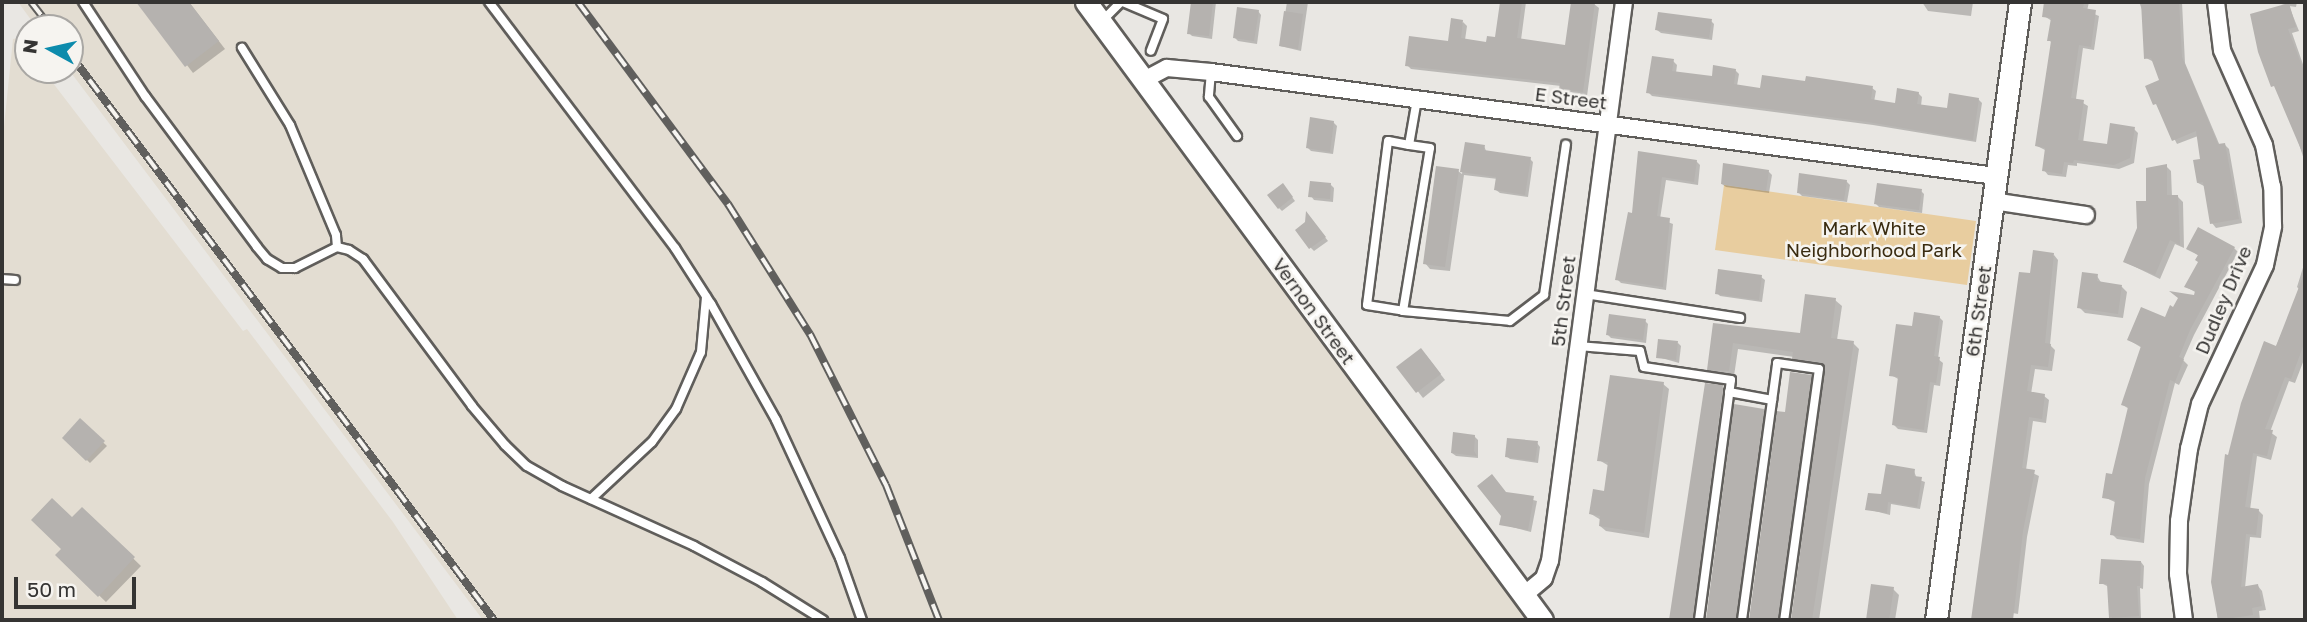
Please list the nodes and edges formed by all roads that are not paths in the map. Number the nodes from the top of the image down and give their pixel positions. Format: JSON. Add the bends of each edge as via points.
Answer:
{"nodes":[{"id":1,"x":83,"y":2,"type":"edge"},
{"id":2,"x":489,"y":2,"type":"edge"},
{"id":3,"x":1086,"y":2,"type":"edge"},
{"id":4,"x":1122,"y":2,"type":"edge"},
{"id":5,"x":1624,"y":2,"type":"edge"},
{"id":6,"x":2020,"y":2,"type":"edge"},
{"id":7,"x":2216,"y":2,"type":"edge"},
{"id":8,"x":1101,"y":22,"type":"junction"},
{"id":9,"x":243,"y":48,"type":"dead end"},
{"id":10,"x":1151,"y":51,"type":"dead end"},
{"id":11,"x":1211,"y":72,"type":"junction"},
{"id":12,"x":1144,"y":80,"type":"junction"},
{"id":13,"x":1417,"y":99,"type":"junction"},
{"id":14,"x":1607,"y":124,"type":"junction"},
{"id":15,"x":1237,"y":136,"type":"dead end"},
{"id":16,"x":1409,"y":145,"type":"junction"},
{"id":17,"x":1566,"y":145,"type":"dead end"},
{"id":18,"x":1996,"y":176,"type":"junction"},
{"id":19,"x":1993,"y":201,"type":"junction"},
{"id":20,"x":2086,"y":215,"type":"dead end"},
{"id":21,"x":337,"y":247,"type":"junction"},
{"id":22,"x":2,"y":279,"type":"edge"},
{"id":23,"x":15,"y":280,"type":"dead end"},
{"id":24,"x":1585,"y":293,"type":"junction"},
{"id":25,"x":706,"y":297,"type":"junction"},
{"id":26,"x":1403,"y":311,"type":"junction"},
{"id":27,"x":1740,"y":318,"type":"dead end"},
{"id":28,"x":1578,"y":346,"type":"junction"},
{"id":29,"x":1729,"y":392,"type":"junction"},
{"id":30,"x":1772,"y":400,"type":"junction"},
{"id":31,"x":591,"y":499,"type":"junction"},
{"id":32,"x":1524,"y":595,"type":"junction"},
{"id":33,"x":823,"y":620,"type":"edge"},
{"id":34,"x":862,"y":620,"type":"edge"},
{"id":35,"x":1542,"y":620,"type":"edge"},
{"id":36,"x":1699,"y":620,"type":"edge"},
{"id":37,"x":1742,"y":620,"type":"edge"},
{"id":38,"x":1784,"y":620,"type":"edge"},
{"id":39,"x":1936,"y":620,"type":"edge"},
{"id":40,"x":2184,"y":620,"type":"edge"}],
"edges":[{"from":1,"to":21,"type":"lane","via":[[145,96],[267,259],[282,268],[295,268]]},
{"from":2,"to":25,"type":"lane","via":[[675,248]]},
{"from":3,"to":8,"type":"main road","name":"Vernon Street"},
{"from":4,"to":8,"type":"lane"},
{"from":4,"to":10,"type":"lane","via":[[1163,19]]},
{"from":5,"to":14,"type":"street","name":"5th Street"},
{"from":6,"to":18,"type":"main road","name":"6th Street"},
{"from":7,"to":40,"type":"street","name":"Dudley Drive","via":[[2222,50],[2264,145],[2273,226],[2264,265],[2200,404],[2189,449],[2179,521],[2178,574]]},
{"from":8,"to":12,"type":"main road","name":"Vernon Street"},
{"from":9,"to":21,"type":"lane","via":[[290,125]]},
{"from":11,"to":12,"type":"street","name":"E Street","via":[[1167,68]]},
{"from":11,"to":13,"type":"street","name":"E Street"},
{"from":11,"to":15,"type":"lane","via":[[1209,97]]},
{"from":12,"to":32,"type":"main road","name":"Vernon Street"},
{"from":13,"to":14,"type":"street","name":"E Street"},
{"from":13,"to":16,"type":"lane"},
{"from":14,"to":18,"type":"street","name":"E Street"},
{"from":14,"to":24,"type":"street","name":"5th Street"},
{"from":16,"to":26,"type":"lane","via":[[1430,148]]},
{"from":16,"to":26,"type":"lane","via":[[1388,141],[1367,305]]},
{"from":17,"to":26,"type":"lane","via":[[1544,295],[1510,321]]},
{"from":18,"to":19,"type":"main road","name":"6th Street"},
{"from":19,"to":20,"type":"street"},
{"from":19,"to":39,"type":"main road","name":"6th Street"},
{"from":21,"to":31,"type":"lane","via":[[363,259],[505,445],[527,466]]},
{"from":22,"to":23,"type":"lane"},
{"from":24,"to":27,"type":"lane"},
{"from":24,"to":28,"type":"street","name":"5th Street"},
{"from":25,"to":31,"type":"lane","via":[[701,352],[676,409],[652,442]]},
{"from":25,"to":34,"type":"lane","via":[[776,420],[840,558]]},
{"from":28,"to":29,"type":"lane","via":[[1640,351],[1644,367],[1731,380]]},
{"from":28,"to":32,"type":"street","name":"5th Street","via":[[1550,561],[1544,579]]},
{"from":29,"to":30,"type":"lane"},
{"from":29,"to":36,"type":"lane"},
{"from":30,"to":37,"type":"lane"},
{"from":30,"to":38,"type":"lane","via":[[1777,363],[1819,369]]},
{"from":31,"to":33,"type":"lane","via":[[694,546]]},
{"from":32,"to":35,"type":"main road","name":"Vernon Street"}]}
